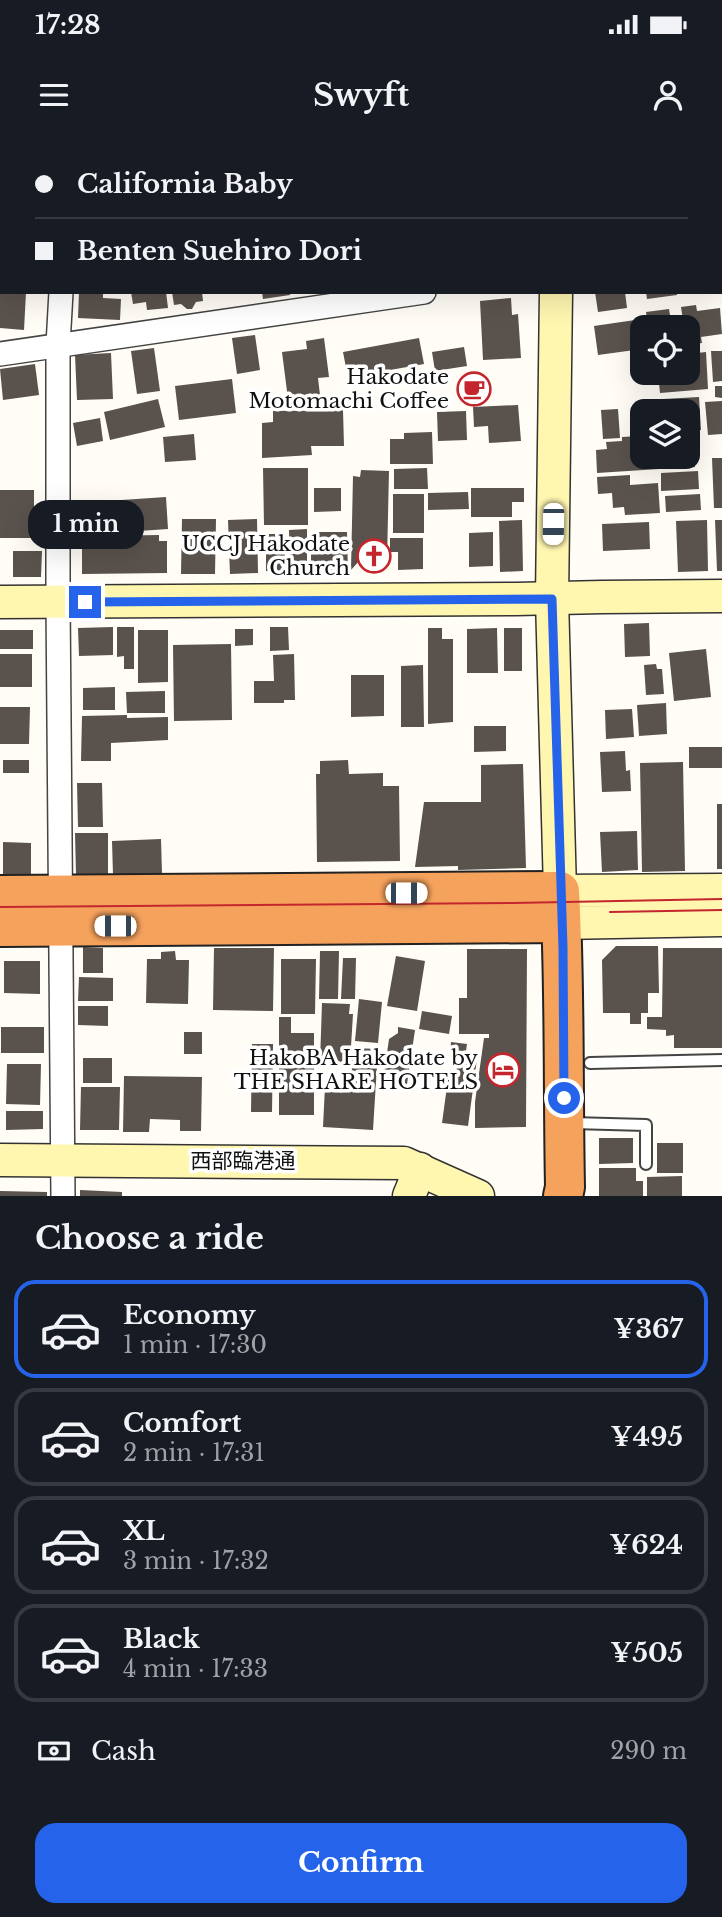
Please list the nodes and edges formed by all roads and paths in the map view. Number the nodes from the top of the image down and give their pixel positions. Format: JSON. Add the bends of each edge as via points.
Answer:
{"nodes":[{"id":1,"x":61,"y":294,"type":"edge"},
{"id":2,"x":410,"y":294,"type":"edge"},
{"id":3,"x":556,"y":294,"type":"edge"},
{"id":4,"x":58,"y":345,"type":"junction"},
{"id":5,"x":0,"y":354,"type":"edge"},
{"id":6,"x":722,"y":596,"type":"edge"},
{"id":7,"x":552,"y":599,"type":"junction"},
{"id":8,"x":0,"y":601,"type":"edge"},
{"id":9,"x":58,"y":601,"type":"junction"},
{"id":10,"x":722,"y":890,"type":"edge"},
{"id":11,"x":0,"y":895,"type":"edge"},
{"id":12,"x":560,"y":907,"type":"junction"},
{"id":13,"x":61,"y":910,"type":"junction"},
{"id":14,"x":722,"y":919,"type":"edge"},
{"id":15,"x":0,"y":927,"type":"edge"},
{"id":16,"x":722,"y":1060,"type":"edge"},
{"id":17,"x":590,"y":1063,"type":"dead end"},
{"id":18,"x":564,"y":1122,"type":"junction"},
{"id":19,"x":0,"y":1160,"type":"edge"},
{"id":20,"x":64,"y":1160,"type":"junction"},
{"id":21,"x":646,"y":1164,"type":"dead end"},
{"id":22,"x":415,"y":1182,"type":"edge"},
{"id":23,"x":63,"y":1196,"type":"edge"},
{"id":24,"x":478,"y":1196,"type":"edge"},
{"id":25,"x":563,"y":1196,"type":"edge"}],
"edges":[{"from":1,"to":4,"type":"street"},
{"from":2,"to":4,"type":"street"},
{"from":3,"to":7,"type":"street"},
{"from":4,"to":5,"type":"street"},
{"from":4,"to":9,"type":"street"},
{"from":6,"to":7,"type":"street"},
{"from":7,"to":9,"type":"street"},
{"from":7,"to":12,"type":"street"},
{"from":8,"to":9,"type":"street"},
{"from":9,"to":13,"type":"street"},
{"from":10,"to":12,"type":"street"},
{"from":11,"to":13,"type":"highway"},
{"from":12,"to":13,"type":"highway"},
{"from":12,"to":14,"type":"street"},
{"from":12,"to":18,"type":"highway"},
{"from":13,"to":15,"type":"highway"},
{"from":13,"to":20,"type":"street"},
{"from":16,"to":17,"type":"lane"},
{"from":18,"to":21,"type":"lane","via":[[646,1125]]},
{"from":18,"to":25,"type":"highway"},
{"from":19,"to":20,"type":"street","name":"西部臨港通"},
{"from":20,"to":22,"type":"street","name":"西部臨港通","via":[[404,1163]]},
{"from":20,"to":23,"type":"street"},
{"from":22,"to":24,"type":"street","name":"西部臨港通"}]}
